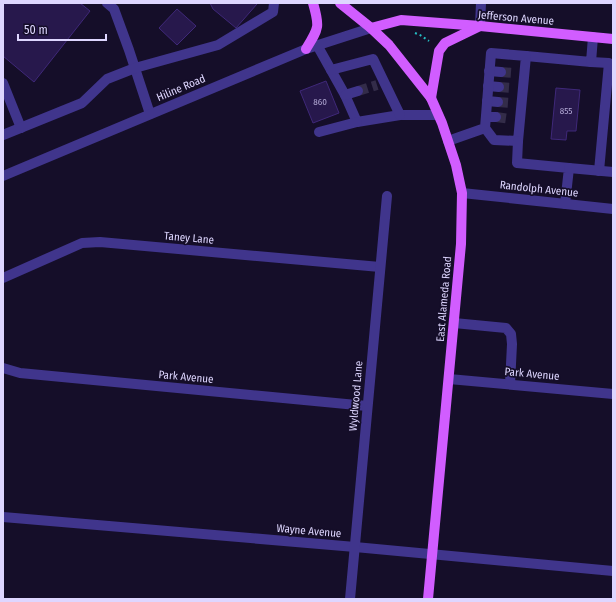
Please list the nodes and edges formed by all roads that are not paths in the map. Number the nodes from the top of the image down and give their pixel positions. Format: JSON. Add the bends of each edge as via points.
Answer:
{"nodes":[{"id":1,"x":107,"y":3,"type":"edge"},
{"id":2,"x":274,"y":3,"type":"edge"},
{"id":3,"x":313,"y":3,"type":"edge"},
{"id":4,"x":340,"y":3,"type":"edge"},
{"id":5,"x":481,"y":3,"type":"edge"},
{"id":6,"x":480,"y":26,"type":"junction"},
{"id":7,"x":370,"y":28,"type":"junction"},
{"id":8,"x":593,"y":37,"type":"junction"},
{"id":9,"x":613,"y":39,"type":"edge"},
{"id":10,"x":317,"y":45,"type":"junction"},
{"id":11,"x":306,"y":49,"type":"junction"},
{"id":12,"x":526,"y":56,"type":"junction"},
{"id":13,"x":591,"y":62,"type":"junction"},
{"id":14,"x":135,"y":68,"type":"junction"},
{"id":15,"x":331,"y":70,"type":"junction"},
{"id":16,"x":489,"y":71,"type":"junction"},
{"id":17,"x":500,"y":72,"type":"tunnel mouth"},
{"id":18,"x":3,"y":83,"type":"edge"},
{"id":19,"x":488,"y":86,"type":"junction"},
{"id":20,"x":499,"y":87,"type":"tunnel mouth"},
{"id":21,"x":358,"y":90,"type":"tunnel mouth"},
{"id":22,"x":345,"y":95,"type":"junction"},
{"id":23,"x":431,"y":98,"type":"junction"},
{"id":24,"x":487,"y":101,"type":"junction"},
{"id":25,"x":498,"y":102,"type":"tunnel mouth"},
{"id":26,"x":150,"y":114,"type":"junction"},
{"id":27,"x":400,"y":114,"type":"junction"},
{"id":28,"x":438,"y":114,"type":"junction"},
{"id":29,"x":486,"y":117,"type":"junction"},
{"id":30,"x":496,"y":118,"type":"tunnel mouth"},
{"id":31,"x":356,"y":122,"type":"junction"},
{"id":32,"x":22,"y":128,"type":"junction"},
{"id":33,"x":485,"y":128,"type":"junction"},
{"id":34,"x":319,"y":132,"type":"dead end"},
{"id":35,"x":3,"y":135,"type":"edge"},
{"id":36,"x":448,"y":141,"type":"junction"},
{"id":37,"x":518,"y":141,"type":"junction"},
{"id":38,"x":569,"y":168,"type":"junction"},
{"id":39,"x":600,"y":171,"type":"junction"},
{"id":40,"x":613,"y":172,"type":"edge"},
{"id":41,"x":3,"y":176,"type":"edge"},
{"id":42,"x":462,"y":193,"type":"junction"},
{"id":43,"x":387,"y":196,"type":"dead end"},
{"id":44,"x":565,"y":204,"type":"junction"},
{"id":45,"x":613,"y":209,"type":"edge"},
{"id":46,"x":380,"y":267,"type":"junction"},
{"id":47,"x":3,"y":278,"type":"edge"},
{"id":48,"x":454,"y":323,"type":"junction"},
{"id":49,"x":3,"y":368,"type":"edge"},
{"id":50,"x":449,"y":379,"type":"junction"},
{"id":51,"x":510,"y":384,"type":"junction"},
{"id":52,"x":613,"y":394,"type":"edge"},
{"id":53,"x":367,"y":406,"type":"junction"},
{"id":54,"x":3,"y":516,"type":"edge"},
{"id":55,"x":356,"y":547,"type":"junction"},
{"id":56,"x":432,"y":554,"type":"junction"},
{"id":57,"x":613,"y":571,"type":"edge"},
{"id":58,"x":350,"y":599,"type":"edge"},
{"id":59,"x":428,"y":599,"type":"edge"}],
"edges":[{"from":1,"to":14,"type":"street","via":[[114,9]]},
{"from":2,"to":14,"type":"street","via":[[273,12],[218,44]]},
{"from":3,"to":11,"type":"main road","via":[[318,21],[315,35]]},
{"from":4,"to":7,"type":"main road","name":"East Alameda Road"},
{"from":5,"to":6,"type":"street"},
{"from":6,"to":7,"type":"main road","name":"Jefferson Avenue","via":[[401,20]]},
{"from":6,"to":8,"type":"main road","name":"Jefferson Avenue"},
{"from":6,"to":23,"type":"main road","via":[[445,43],[439,51]]},
{"from":7,"to":10,"type":"street","name":"Hiline Road"},
{"from":7,"to":23,"type":"main road","name":"East Alameda Road","via":[[389,45]]},
{"from":8,"to":9,"type":"main road","name":"Jefferson Avenue"},
{"from":8,"to":13,"type":"street"},
{"from":10,"to":11,"type":"street","name":"Hiline Road"},
{"from":10,"to":15,"type":"street"},
{"from":11,"to":26,"type":"street","name":"Hiline Road"},
{"from":12,"to":13,"type":"street"},
{"from":12,"to":16,"type":"street","via":[[491,53]]},
{"from":12,"to":37,"type":"street","via":[[520,73],[515,119]]},
{"from":13,"to":39,"type":"street","via":[[609,63]]},
{"from":14,"to":26,"type":"street"},
{"from":14,"to":32,"type":"street","via":[[107,78],[82,103]]},
{"from":15,"to":22,"type":"street"},
{"from":15,"to":27,"type":"street","via":[[373,59],[381,84]]},
{"from":16,"to":17,"type":"street"},
{"from":16,"to":19,"type":"street"},
{"from":18,"to":32,"type":"street"},
{"from":19,"to":20,"type":"street"},
{"from":19,"to":24,"type":"street"},
{"from":21,"to":22,"type":"street"},
{"from":22,"to":31,"type":"street"},
{"from":23,"to":28,"type":"main road","name":"East Alameda Road"},
{"from":24,"to":25,"type":"street"},
{"from":24,"to":29,"type":"street"},
{"from":26,"to":41,"type":"street","name":"Hiline Road"},
{"from":27,"to":28,"type":"street"},
{"from":27,"to":31,"type":"street"},
{"from":28,"to":36,"type":"main road","name":"East Alameda Road"},
{"from":29,"to":30,"type":"street"},
{"from":29,"to":33,"type":"street"},
{"from":31,"to":34,"type":"street"},
{"from":32,"to":35,"type":"street"},
{"from":33,"to":36,"type":"street"},
{"from":33,"to":37,"type":"street","via":[[494,140]]},
{"from":36,"to":42,"type":"main road","name":"East Alameda Road"},
{"from":37,"to":38,"type":"street","via":[[517,163]]},
{"from":38,"to":39,"type":"street"},
{"from":38,"to":44,"type":"street"},
{"from":39,"to":40,"type":"street"},
{"from":42,"to":44,"type":"street","name":"Randolph Avenue"},
{"from":42,"to":48,"type":"main road","name":"East Alameda Road","via":[[461,244]]},
{"from":43,"to":46,"type":"street","name":"Wyldwood Lane"},
{"from":44,"to":45,"type":"street","name":"Randolph Avenue"},
{"from":46,"to":47,"type":"street","name":"Taney Lane","via":[[100,242],[82,244]]},
{"from":46,"to":53,"type":"street","name":"Wyldwood Lane"},
{"from":48,"to":50,"type":"main road","name":"East Alameda Road"},
{"from":48,"to":51,"type":"street","via":[[506,328],[512,334]]},
{"from":49,"to":53,"type":"street","name":"Park Avenue","via":[[20,373]]},
{"from":50,"to":51,"type":"street","name":"Park Avenue"},
{"from":50,"to":56,"type":"main road","name":"East Alameda Road"},
{"from":51,"to":52,"type":"street","name":"Park Avenue"},
{"from":53,"to":55,"type":"street","name":"Wyldwood Lane"},
{"from":54,"to":55,"type":"street","name":"Wayne Avenue"},
{"from":55,"to":56,"type":"street","name":"Wayne Avenue"},
{"from":55,"to":58,"type":"street","name":"Wyldwood Lane"},
{"from":56,"to":57,"type":"street","name":"Wayne Avenue"},
{"from":56,"to":59,"type":"main road","name":"East Alameda Road"}]}
